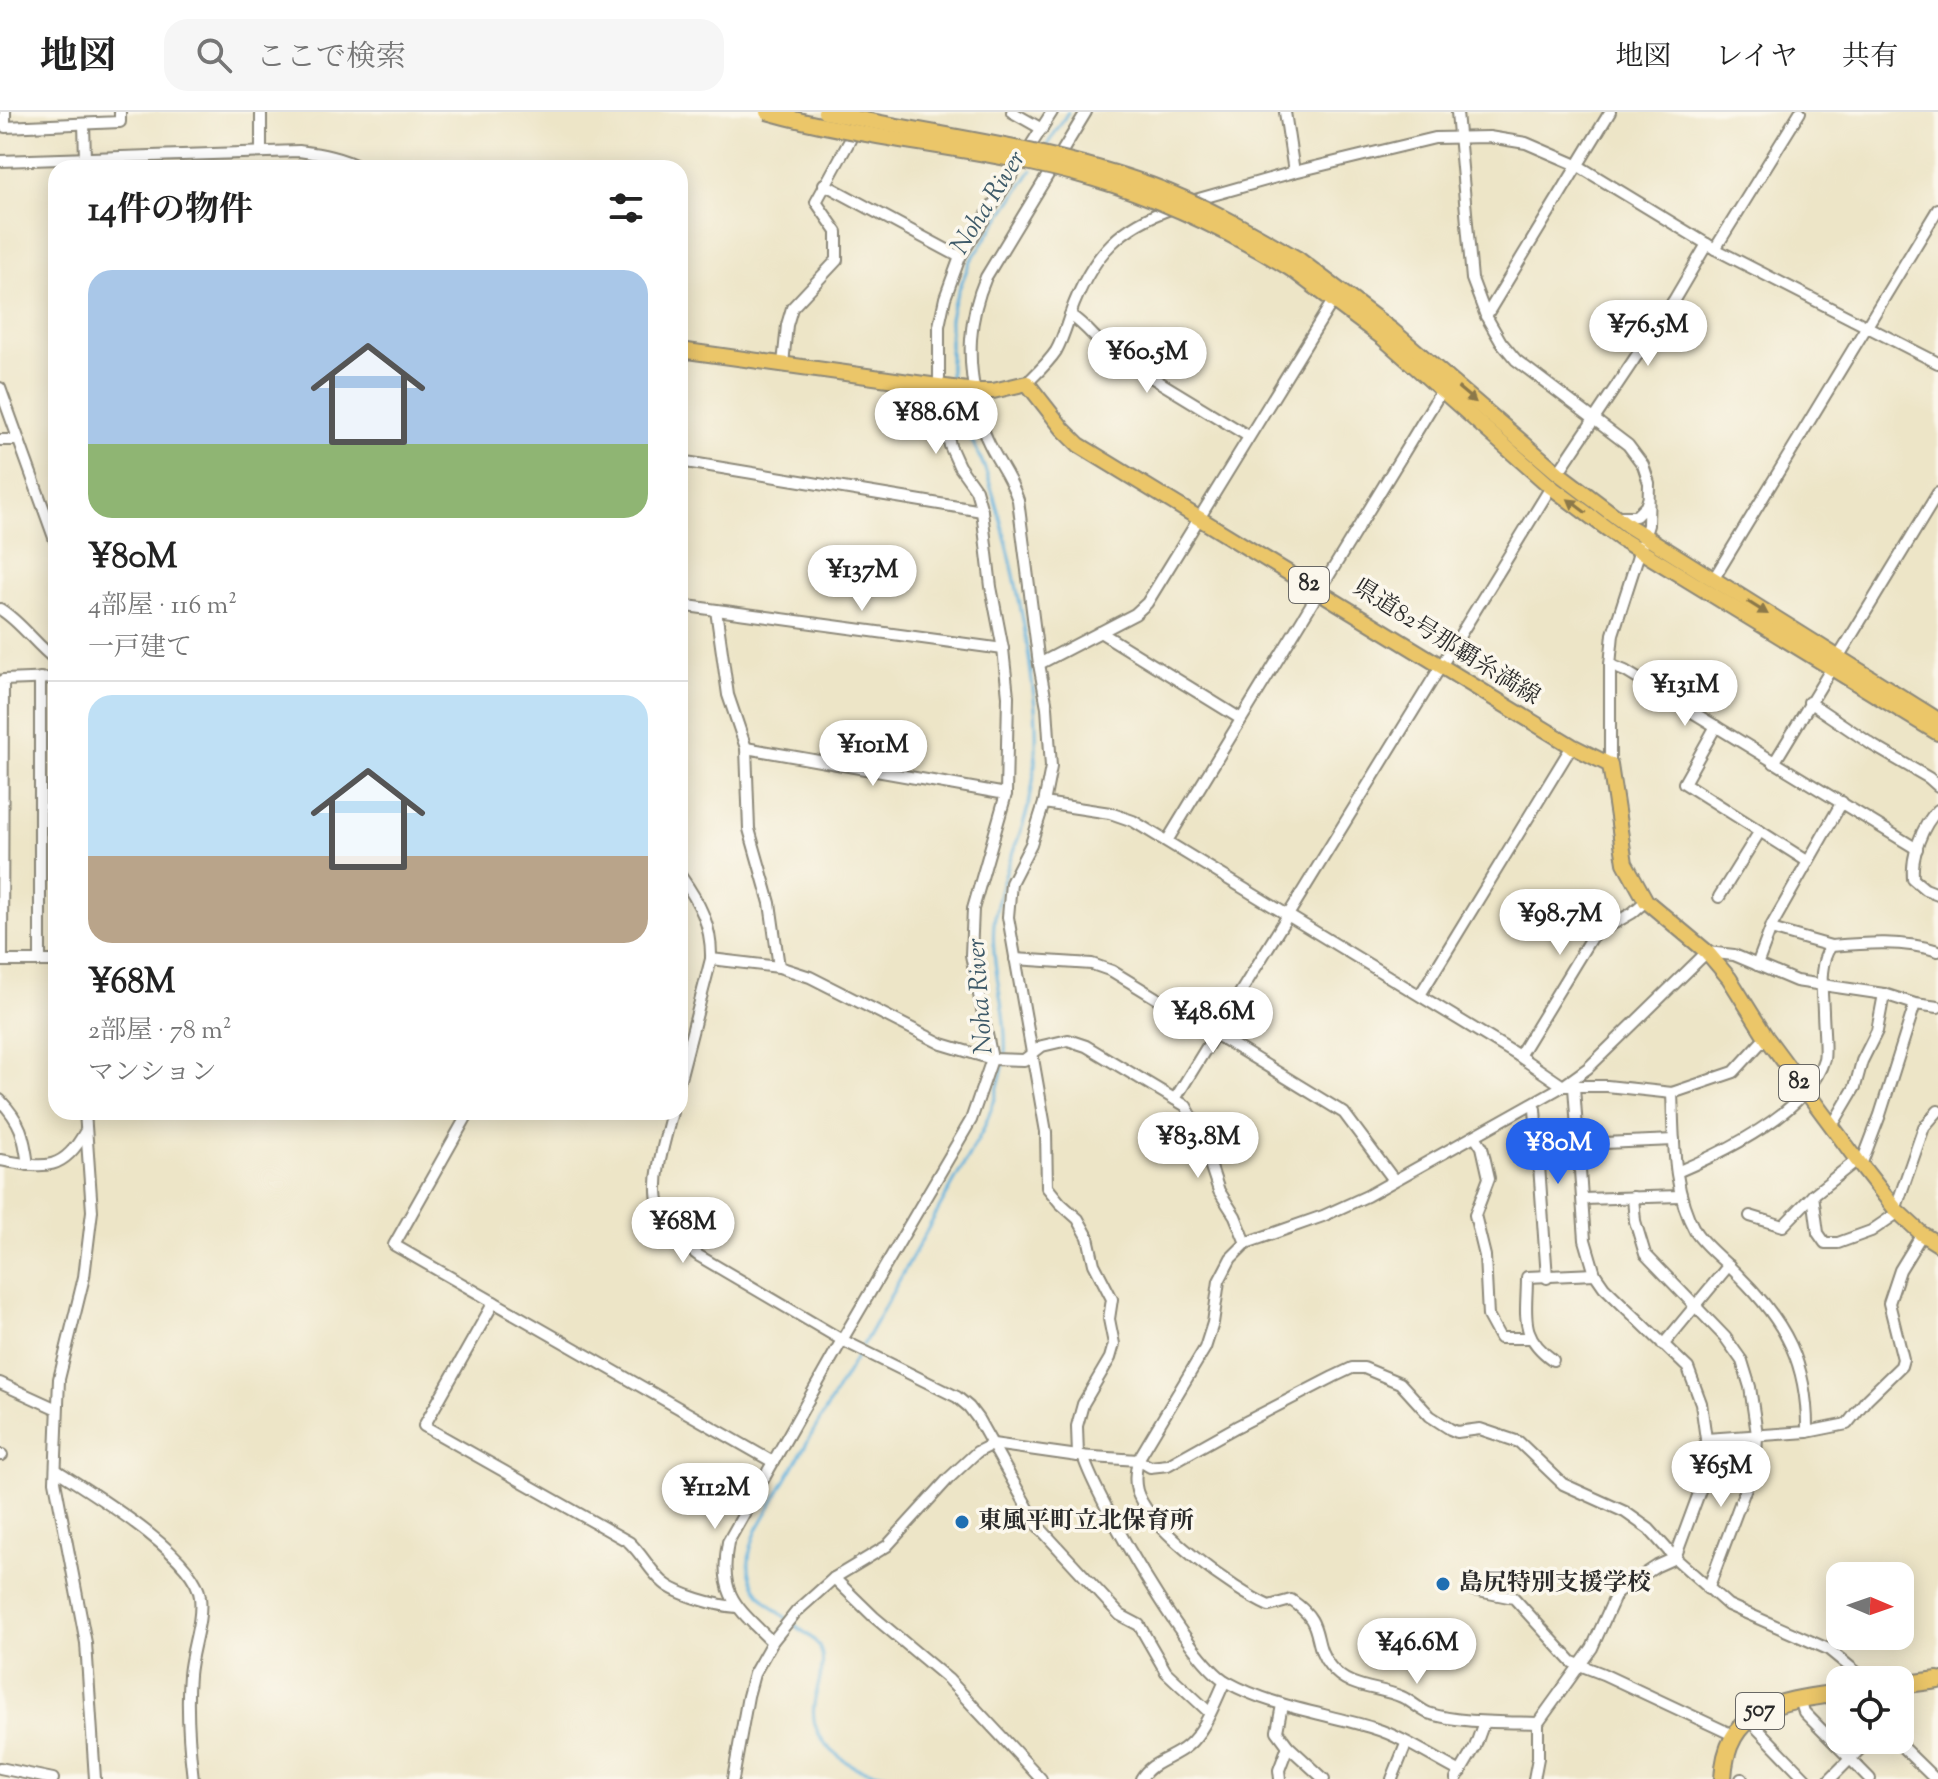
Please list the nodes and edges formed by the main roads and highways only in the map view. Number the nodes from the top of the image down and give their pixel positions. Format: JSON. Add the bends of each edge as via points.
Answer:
{"nodes":[{"id":1,"x":767,"y":112,"type":"edge"},
{"id":2,"x":825,"y":112,"type":"edge"},
{"id":3,"x":1294,"y":264,"type":"junction"},
{"id":4,"x":688,"y":351,"type":"edge"},
{"id":5,"x":1555,"y":480,"type":"junction"},
{"id":6,"x":1643,"y":544,"type":"junction"},
{"id":7,"x":1834,"y":664,"type":"junction"},
{"id":8,"x":1938,"y":720,"type":"edge"},
{"id":9,"x":1938,"y":733,"type":"edge"},
{"id":10,"x":1938,"y":1244,"type":"edge"},
{"id":11,"x":1938,"y":1680,"type":"edge"},
{"id":12,"x":1914,"y":1683,"type":"edge"},
{"id":13,"x":1826,"y":1695,"type":"edge"},
{"id":14,"x":1723,"y":1779,"type":"edge"}],
"edges":[{"from":1,"to":3,"type":"main road","bridge":true,"via":[[1090,177],[1209,221]]},
{"from":2,"to":3,"type":"main road","bridge":true,"via":[[1031,151],[1118,174],[1226,217]]},
{"from":3,"to":5,"type":"main road"},
{"from":3,"to":5,"type":"main road","one_way":true,"via":[[1393,331]]},
{"from":4,"to":10,"type":"main road","name":"県道82号那覇糸満線","number":"82","via":[[970,390],[1027,383],[1079,445],[1610,765],[1625,863],[1646,901],[1707,952],[1896,1210]]},
{"from":6,"to":5,"type":"main road","one_way":true},
{"from":5,"to":6,"type":"main road","via":[[1615,516]]},
{"from":6,"to":7,"type":"main road"},
{"from":6,"to":7,"type":"main road","one_way":true,"via":[[1713,580]]},
{"from":7,"to":8,"type":"main road"},
{"from":7,"to":9,"type":"main road"},
{"from":11,"to":12,"type":"highway"},
{"from":13,"to":14,"type":"highway","number":"507","via":[[1765,1708],[1748,1719],[1733,1735]]}]}
